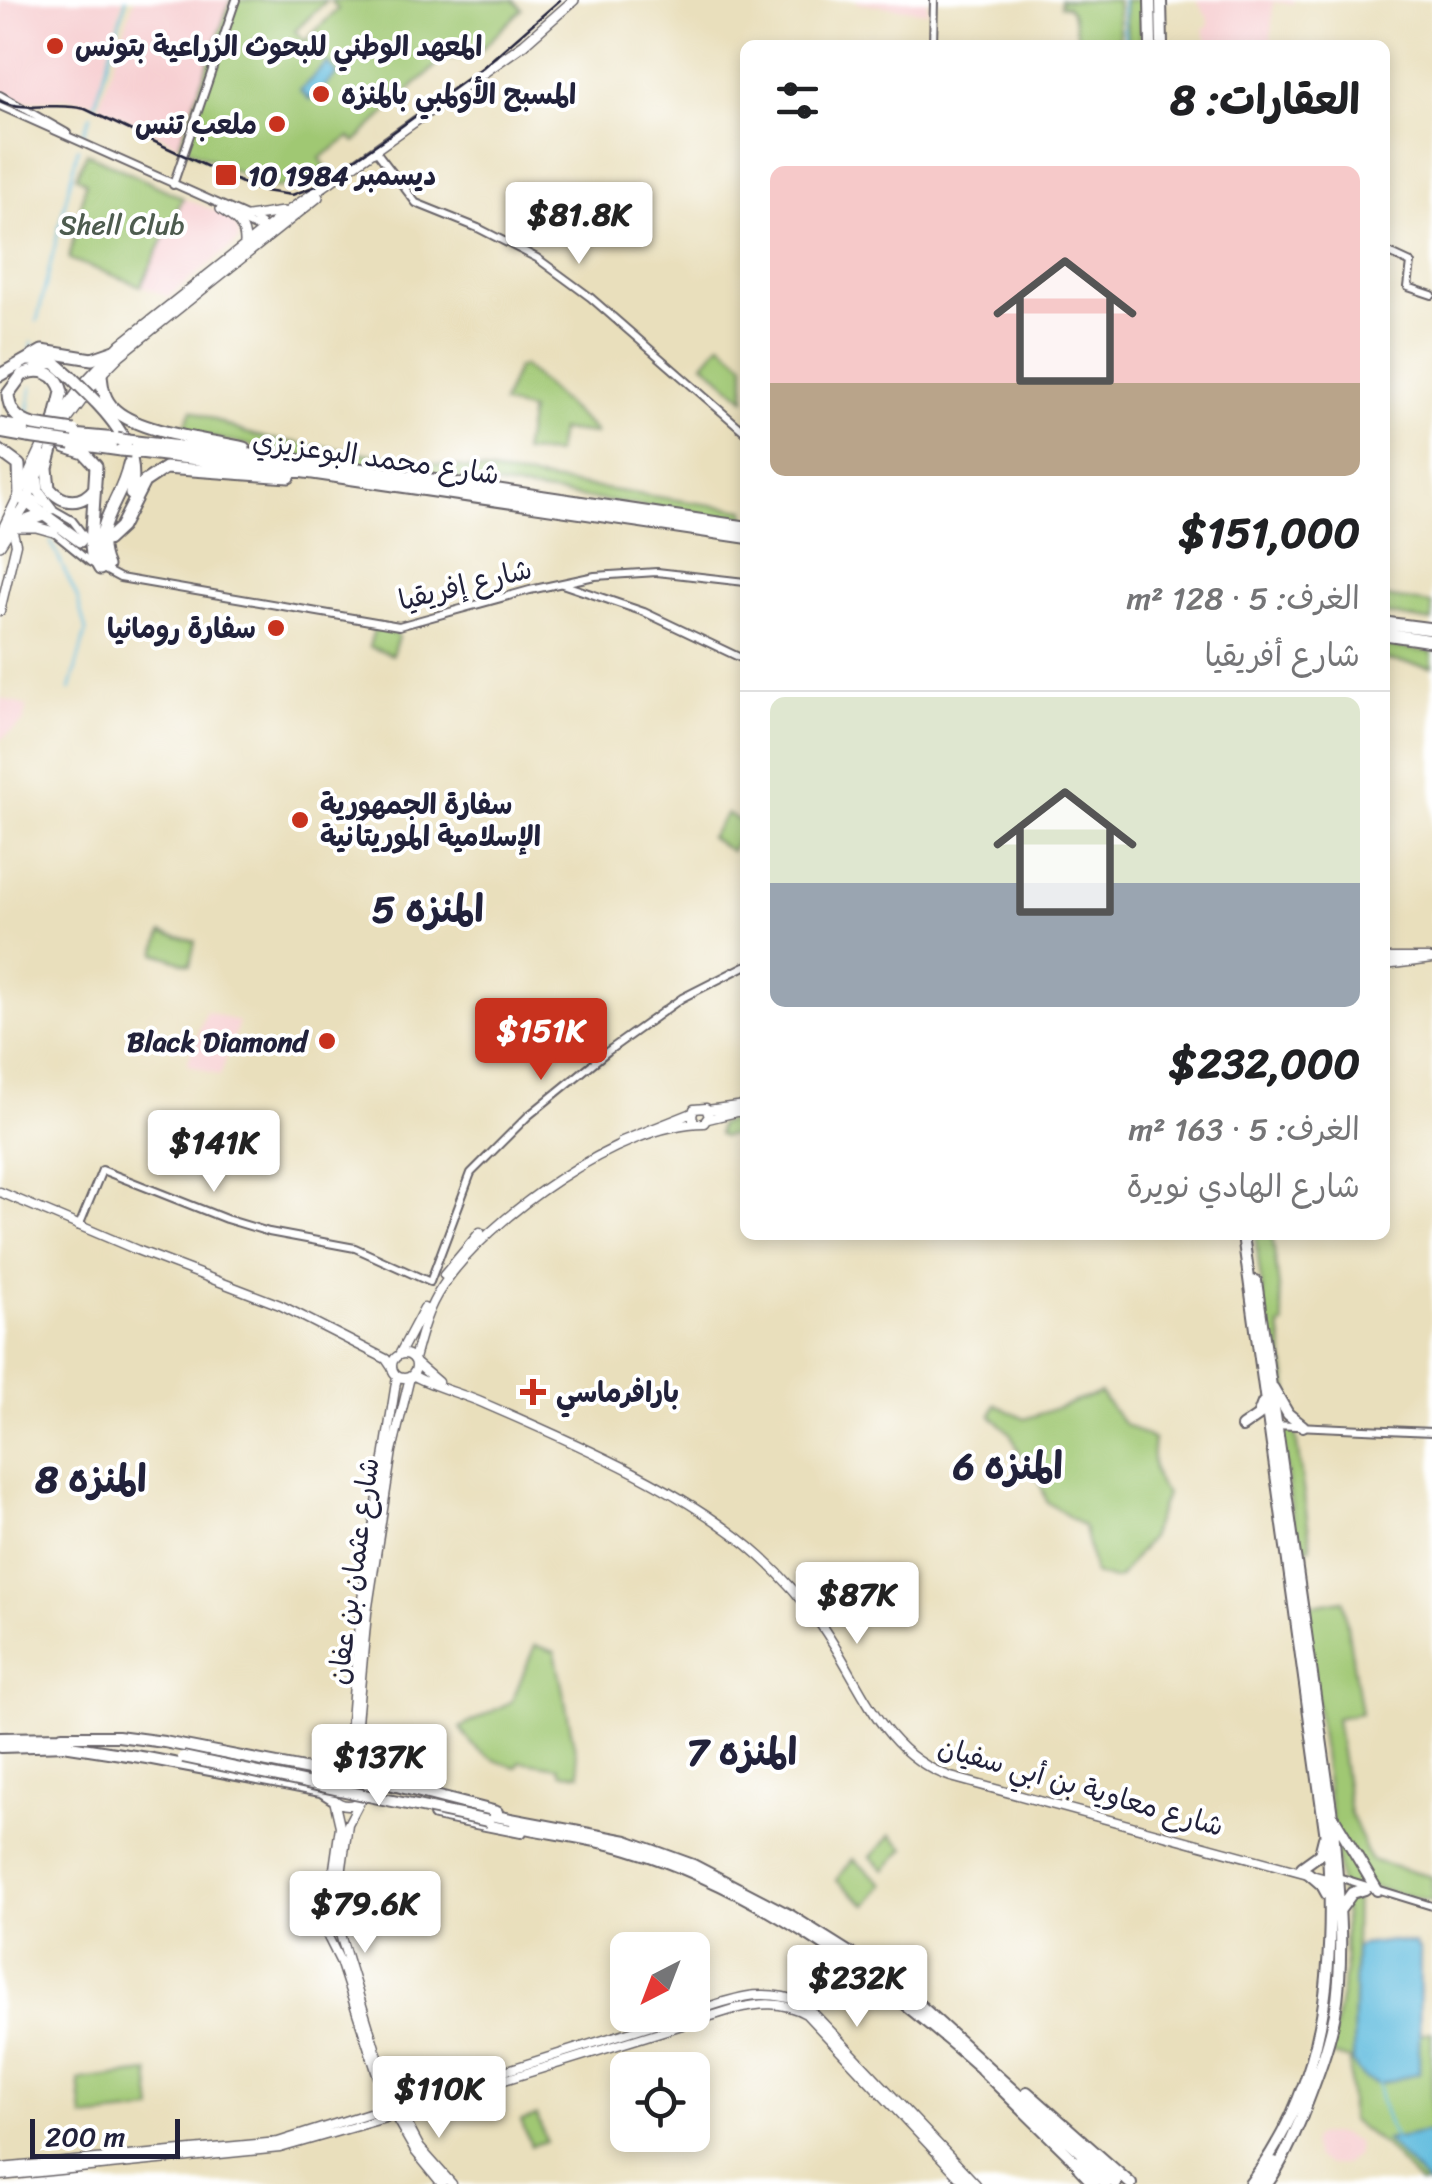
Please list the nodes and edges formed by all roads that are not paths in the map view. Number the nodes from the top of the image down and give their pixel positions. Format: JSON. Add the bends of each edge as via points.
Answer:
{"nodes":[{"id":1,"x":236,"y":0,"type":"edge"},
{"id":2,"x":574,"y":0,"type":"edge"},
{"id":3,"x":934,"y":0,"type":"edge"},
{"id":4,"x":1150,"y":0,"type":"edge"},
{"id":5,"x":1161,"y":0,"type":"edge"},
{"id":6,"x":933,"y":40,"type":"edge"},
{"id":7,"x":1151,"y":40,"type":"edge"},
{"id":8,"x":1162,"y":40,"type":"edge"},
{"id":9,"x":0,"y":96,"type":"edge"},
{"id":10,"x":0,"y":106,"type":"edge"},
{"id":11,"x":85,"y":144,"type":"junction"},
{"id":12,"x":376,"y":151,"type":"junction"},
{"id":13,"x":346,"y":172,"type":"junction"},
{"id":14,"x":172,"y":185,"type":"junction"},
{"id":15,"x":201,"y":198,"type":"junction"},
{"id":16,"x":221,"y":209,"type":"junction"},
{"id":17,"x":290,"y":210,"type":"junction"},
{"id":18,"x":248,"y":217,"type":"junction"},
{"id":19,"x":265,"y":235,"type":"junction"},
{"id":20,"x":245,"y":246,"type":"junction"},
{"id":21,"x":1390,"y":253,"type":"edge"},
{"id":22,"x":1432,"y":294,"type":"edge"},
{"id":23,"x":114,"y":351,"type":"junction"},
{"id":24,"x":20,"y":363,"type":"junction"},
{"id":25,"x":101,"y":374,"type":"junction"},
{"id":26,"x":0,"y":375,"type":"edge"},
{"id":27,"x":0,"y":424,"type":"edge"},
{"id":28,"x":740,"y":428,"type":"edge"},
{"id":29,"x":54,"y":432,"type":"junction"},
{"id":30,"x":30,"y":433,"type":"junction"},
{"id":31,"x":0,"y":434,"type":"edge"},
{"id":32,"x":71,"y":439,"type":"junction"},
{"id":33,"x":125,"y":447,"type":"junction"},
{"id":34,"x":0,"y":451,"type":"edge"},
{"id":35,"x":312,"y":462,"type":"junction"},
{"id":36,"x":328,"y":476,"type":"junction"},
{"id":37,"x":38,"y":477,"type":"junction"},
{"id":38,"x":97,"y":484,"type":"junction"},
{"id":39,"x":23,"y":500,"type":"junction"},
{"id":40,"x":43,"y":513,"type":"junction"},
{"id":41,"x":126,"y":517,"type":"junction"},
{"id":42,"x":740,"y":526,"type":"edge"},
{"id":43,"x":12,"y":527,"type":"junction"},
{"id":44,"x":54,"y":532,"type":"junction"},
{"id":45,"x":0,"y":534,"type":"edge"},
{"id":46,"x":740,"y":536,"type":"edge"},
{"id":47,"x":107,"y":540,"type":"dead end"},
{"id":48,"x":85,"y":543,"type":"junction"},
{"id":49,"x":0,"y":546,"type":"edge"},
{"id":50,"x":104,"y":568,"type":"junction"},
{"id":51,"x":595,"y":576,"type":"junction"},
{"id":52,"x":740,"y":581,"type":"edge"},
{"id":53,"x":561,"y":583,"type":"junction"},
{"id":54,"x":592,"y":592,"type":"junction"},
{"id":55,"x":0,"y":611,"type":"edge"},
{"id":56,"x":1390,"y":624,"type":"edge"},
{"id":57,"x":1431,"y":632,"type":"edge"},
{"id":58,"x":1390,"y":635,"type":"edge"},
{"id":59,"x":740,"y":658,"type":"edge"},
{"id":60,"x":1432,"y":959,"type":"edge"},
{"id":61,"x":1390,"y":962,"type":"edge"},
{"id":62,"x":1390,"y":962,"type":"edge"},
{"id":63,"x":740,"y":969,"type":"edge"},
{"id":64,"x":740,"y":1108,"type":"edge"},
{"id":65,"x":740,"y":1109,"type":"edge"},
{"id":66,"x":708,"y":1114,"type":"junction"},
{"id":67,"x":723,"y":1115,"type":"junction"},
{"id":68,"x":693,"y":1117,"type":"junction"},
{"id":69,"x":714,"y":1128,"type":"dead end"},
{"id":70,"x":0,"y":1192,"type":"edge"},
{"id":71,"x":79,"y":1226,"type":"junction"},
{"id":72,"x":1247,"y":1240,"type":"edge"},
{"id":73,"x":1247,"y":1240,"type":"edge"},
{"id":74,"x":365,"y":1348,"type":"junction"},
{"id":75,"x":397,"y":1356,"type":"junction"},
{"id":76,"x":415,"y":1361,"type":"junction"},
{"id":77,"x":394,"y":1372,"type":"junction"},
{"id":78,"x":411,"y":1376,"type":"junction"},
{"id":79,"x":1269,"y":1378,"type":"junction"},
{"id":80,"x":427,"y":1383,"type":"junction"},
{"id":81,"x":446,"y":1387,"type":"junction"},
{"id":82,"x":1264,"y":1398,"type":"junction"},
{"id":83,"x":400,"y":1406,"type":"junction"},
{"id":84,"x":1271,"y":1425,"type":"junction"},
{"id":85,"x":1288,"y":1425,"type":"junction"},
{"id":86,"x":1303,"y":1426,"type":"junction"},
{"id":87,"x":1242,"y":1427,"type":"dead end"},
{"id":88,"x":1432,"y":1432,"type":"edge"},
{"id":89,"x":1278,"y":1439,"type":"junction"},
{"id":90,"x":0,"y":1738,"type":"edge"},
{"id":91,"x":63,"y":1741,"type":"junction"},
{"id":92,"x":0,"y":1747,"type":"edge"},
{"id":93,"x":338,"y":1768,"type":"junction"},
{"id":94,"x":364,"y":1772,"type":"junction"},
{"id":95,"x":333,"y":1799,"type":"junction"},
{"id":96,"x":359,"y":1802,"type":"junction"},
{"id":97,"x":1332,"y":1816,"type":"junction"},
{"id":98,"x":1325,"y":1832,"type":"junction"},
{"id":99,"x":584,"y":1834,"type":"junction"},
{"id":100,"x":1305,"y":1870,"type":"junction"},
{"id":101,"x":1334,"y":1878,"type":"junction"},
{"id":102,"x":1371,"y":1889,"type":"junction"},
{"id":103,"x":1432,"y":1906,"type":"edge"},
{"id":104,"x":1334,"y":1912,"type":"junction"},
{"id":105,"x":844,"y":1953,"type":"junction"},
{"id":106,"x":710,"y":2007,"type":"edge"},
{"id":107,"x":632,"y":2032,"type":"edge"},
{"id":108,"x":970,"y":2058,"type":"junction"},
{"id":109,"x":396,"y":2109,"type":"junction"},
{"id":110,"x":1302,"y":2114,"type":"junction"},
{"id":111,"x":0,"y":2172,"type":"edge"},
{"id":112,"x":1126,"y":2182,"type":"edge"},
{"id":113,"x":442,"y":2184,"type":"edge"},
{"id":114,"x":452,"y":2184,"type":"edge"},
{"id":115,"x":966,"y":2184,"type":"edge"},
{"id":116,"x":976,"y":2184,"type":"edge"},
{"id":117,"x":1099,"y":2184,"type":"edge"},
{"id":118,"x":1250,"y":2184,"type":"edge"},
{"id":119,"x":1259,"y":2184,"type":"edge"},
{"id":120,"x":1268,"y":2184,"type":"edge"}],
"edges":[{"from":1,"to":14,"type":"street"},
{"from":2,"to":12,"type":"main road"},
{"from":3,"to":6,"type":"street"},
{"from":4,"to":7,"type":"highway"},
{"from":5,"to":8,"type":"highway"},
{"from":9,"to":11,"type":"street"},
{"from":10,"to":11,"type":"street"},
{"from":11,"to":14,"type":"street"},
{"from":12,"to":13,"type":"main road"},
{"from":12,"to":28,"type":"street","via":[[416,203],[537,258]]},
{"from":13,"to":17,"type":"main road"},
{"from":13,"to":19,"type":"main road"},
{"from":14,"to":15,"type":"street"},
{"from":15,"to":16,"type":"street"},
{"from":15,"to":18,"type":"street"},
{"from":16,"to":19,"type":"street"},
{"from":16,"to":20,"type":"main road","via":[[244,230]]},
{"from":17,"to":18,"type":"main road"},
{"from":17,"to":19,"type":"main road"},
{"from":18,"to":19,"type":"street","via":[[260,222]]},
{"from":19,"to":20,"type":"main road"},
{"from":19,"to":25,"type":"main road"},
{"from":20,"to":23,"type":"main road"},
{"from":21,"to":22,"type":"street","via":[[1412,263],[1408,287]]},
{"from":23,"to":24,"type":"highway","via":[[92,359],[42,351]]},
{"from":23,"to":29,"type":"main road","via":[[83,384]]},
{"from":24,"to":26,"type":"highway"},
{"from":24,"to":33,"type":"highway","bridge":true,"via":[[46,360],[70,376],[122,432]]},
{"from":25,"to":29,"type":"main road"},
{"from":25,"to":35,"type":"highway","via":[[114,409],[138,422]]},
{"from":27,"to":30,"type":"highway","name":"شارع محمد البوعزيزي"},
{"from":29,"to":30,"type":"highway","via":[[62,392],[40,370],[22,375],[8,394]]},
{"from":29,"to":37,"type":"main road"},
{"from":29,"to":38,"type":"highway","via":[[46,476],[54,494],[83,499]]},
{"from":29,"to":39,"type":"main road"},
{"from":30,"to":31,"type":"highway","name":"شارع محمد البوعزيزي"},
{"from":30,"to":32,"type":"highway","name":"شارع محمد البوعزيزي","bridge":true},
{"from":32,"to":33,"type":"highway","name":"شارع محمد البوعزيزي"},
{"from":32,"to":38,"type":"highway","via":[[96,466]]},
{"from":33,"to":35,"type":"highway","name":"شارع محمد البوعزيزي"},
{"from":33,"to":36,"type":"highway","name":"شارع محمد البوعزيزي"},
{"from":33,"to":41,"type":"highway","via":[[134,479]]},
{"from":33,"to":50,"type":"highway","via":[[126,478],[100,534]]},
{"from":34,"to":39,"type":"highway","via":[[19,465]]},
{"from":35,"to":42,"type":"highway","name":"شارع محمد البوعزيزي"},
{"from":36,"to":41,"type":"highway","via":[[165,468],[144,482]]},
{"from":36,"to":46,"type":"highway","name":"شارع محمد البوعزيزي"},
{"from":37,"to":39,"type":"main road"},
{"from":37,"to":40,"type":"main road"},
{"from":38,"to":48,"type":"highway"},
{"from":39,"to":40,"type":"highway"},
{"from":39,"to":43,"type":"main road"},
{"from":39,"to":45,"type":"main road"},
{"from":40,"to":43,"type":"highway"},
{"from":40,"to":44,"type":"street","name":"شارع إفريقيا"},
{"from":40,"to":48,"type":"highway"},
{"from":41,"to":47,"type":"highway"},
{"from":43,"to":44,"type":"main road"},
{"from":43,"to":49,"type":"main road"},
{"from":43,"to":55,"type":"main road","via":[[16,544]]},
{"from":44,"to":50,"type":"street","name":"شارع إفريقيا"},
{"from":48,"to":50,"type":"highway"},
{"from":50,"to":53,"type":"street","name":"شارع إفريقيا","via":[[138,582],[399,626]]},
{"from":51,"to":52,"type":"street","name":"شارع إفريقيا","via":[[658,572]]},
{"from":51,"to":53,"type":"street","name":"شارع إفريقيا"},
{"from":51,"to":54,"type":"street"},
{"from":53,"to":54,"type":"street"},
{"from":54,"to":59,"type":"street"},
{"from":56,"to":57,"type":"highway"},
{"from":57,"to":58,"type":"highway"},
{"from":60,"to":61,"type":"main road"},
{"from":60,"to":62,"type":"main road"},
{"from":63,"to":71,"type":"street","via":[[682,998],[608,1051],[470,1173],[430,1282],[355,1248],[269,1232],[102,1170]]},
{"from":64,"to":66,"type":"main road"},
{"from":65,"to":67,"type":"main road"},
{"from":66,"to":67,"type":"main road"},
{"from":66,"to":68,"type":"main road","via":[[702,1124]]},
{"from":66,"to":68,"type":"main road","via":[[698,1106]]},
{"from":67,"to":69,"type":"main road"},
{"from":68,"to":75,"type":"main road","via":[[585,1159],[491,1223],[446,1272]]},
{"from":68,"to":76,"type":"main road","via":[[598,1158],[495,1226],[439,1290]]},
{"from":70,"to":71,"type":"main road"},
{"from":71,"to":74,"type":"main road","via":[[280,1305]]},
{"from":72,"to":79,"type":"highway"},
{"from":73,"to":82,"type":"highway"},
{"from":74,"to":75,"type":"main road"},
{"from":74,"to":77,"type":"main road"},
{"from":75,"to":76,"type":"main road"},
{"from":75,"to":77,"type":"main road","name":"شارع عثمان بن عفان"},
{"from":76,"to":78,"type":"main road","name":"شارع عثمان بن عفان"},
{"from":76,"to":81,"type":"main road"},
{"from":77,"to":78,"type":"main road"},
{"from":77,"to":93,"type":"main road","name":"شارع عثمان بن عفان","via":[[360,1612],[349,1746]]},
{"from":78,"to":80,"type":"main road","name":"شارع معاوية بن أبي سفيان"},
{"from":78,"to":83,"type":"main road","name":"شارع عثمان بن عفان"},
{"from":79,"to":84,"type":"highway"},
{"from":79,"to":86,"type":"highway","via":[[1288,1414]]},
{"from":80,"to":81,"type":"main road","name":"شارع معاوية بن أبي سفيان"},
{"from":80,"to":83,"type":"main road","via":[[413,1387]]},
{"from":81,"to":100,"type":"main road","name":"شارع معاوية بن أبي سفيان","via":[[654,1484],[735,1534],[820,1624],[891,1738],[920,1764]]},
{"from":82,"to":84,"type":"highway"},
{"from":82,"to":87,"type":"highway","via":[[1258,1416]]},
{"from":83,"to":94,"type":"main road","name":"شارع عثمان بن عفان","via":[[366,1613],[354,1744]]},
{"from":84,"to":85,"type":"street"},
{"from":84,"to":89,"type":"highway"},
{"from":84,"to":98,"type":"highway"},
{"from":85,"to":86,"type":"street"},
{"from":85,"to":89,"type":"highway"},
{"from":86,"to":88,"type":"street"},
{"from":89,"to":97,"type":"highway"},
{"from":90,"to":91,"type":"highway"},
{"from":91,"to":92,"type":"highway"},
{"from":91,"to":93,"type":"highway","via":[[118,1736],[309,1770]]},
{"from":91,"to":95,"type":"highway","via":[[321,1791]]},
{"from":91,"to":99,"type":"highway","bridge":true,"via":[[184,1754]]},
{"from":93,"to":94,"type":"main road","via":[[352,1765]]},
{"from":93,"to":95,"type":"main road","via":[[328,1779]]},
{"from":94,"to":96,"type":"main road","via":[[368,1785]]},
{"from":94,"to":99,"type":"highway"},
{"from":95,"to":96,"type":"main road","via":[[346,1806]]},
{"from":95,"to":109,"type":"main road","via":[[340,1826],[328,1937]]},
{"from":96,"to":99,"type":"highway","via":[[538,1835]]},
{"from":96,"to":109,"type":"main road","via":[[348,1824],[335,1918]]},
{"from":97,"to":101,"type":"highway"},
{"from":97,"to":102,"type":"highway"},
{"from":98,"to":100,"type":"highway","via":[[1320,1854]]},
{"from":98,"to":101,"type":"highway"},
{"from":99,"to":105,"type":"highway","via":[[689,1872]]},
{"from":99,"to":105,"type":"highway","via":[[627,1841],[693,1865]]},
{"from":100,"to":101,"type":"main road","name":"شارع معاوية بن أبي سفيان"},
{"from":100,"to":104,"type":"highway","via":[[1322,1885]]},
{"from":101,"to":102,"type":"street"},
{"from":101,"to":104,"type":"highway"},
{"from":102,"to":103,"type":"street"},
{"from":102,"to":104,"type":"highway","via":[[1352,1893]]},
{"from":104,"to":110,"type":"highway","via":[[1340,1972],[1334,2016]]},
{"from":104,"to":118,"type":"highway","via":[[1314,2054],[1287,2122]]},
{"from":105,"to":108,"type":"highway"},
{"from":105,"to":112,"type":"highway","via":[[891,1978]]},
{"from":106,"to":116,"type":"main road","via":[[755,1993],[804,2003]]},
{"from":107,"to":109,"type":"main road"},
{"from":108,"to":117,"type":"highway"},
{"from":108,"to":117,"type":"highway"},
{"from":109,"to":111,"type":"main road","via":[[280,2148]]},
{"from":109,"to":113,"type":"main road","via":[[414,2150]]},
{"from":109,"to":114,"type":"main road"},
{"from":109,"to":115,"type":"main road","via":[[734,2009],[782,2005],[806,2014]]},
{"from":110,"to":119,"type":"highway"},
{"from":110,"to":120,"type":"highway"}]}
